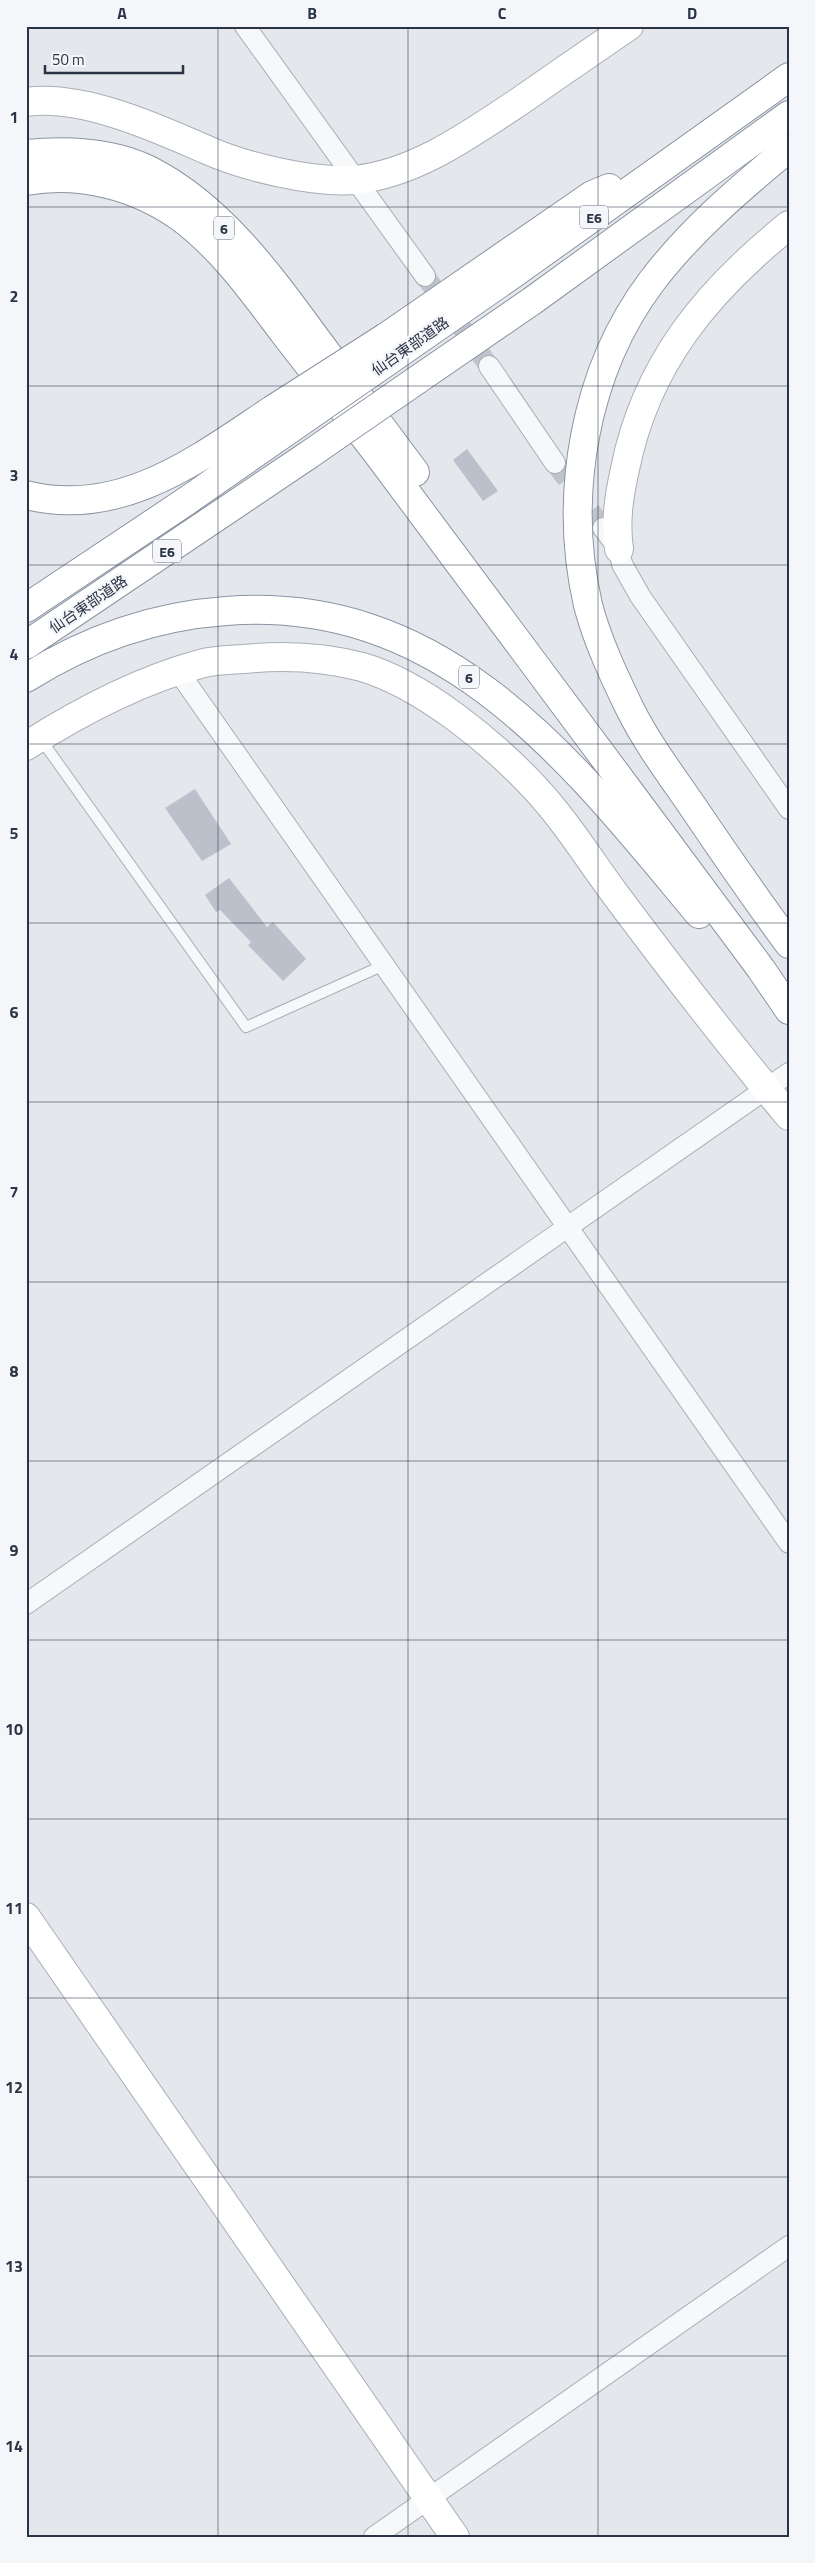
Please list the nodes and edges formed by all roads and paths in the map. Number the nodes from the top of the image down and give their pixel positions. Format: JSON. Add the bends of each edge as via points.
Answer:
{"nodes":[{"id":1,"x":245,"y":26,"type":"edge"},
{"id":2,"x":628,"y":26,"type":"edge"},
{"id":3,"x":789,"y":77,"type":"edge"},
{"id":4,"x":26,"y":102,"type":"edge"},
{"id":5,"x":789,"y":115,"type":"edge"},
{"id":6,"x":789,"y":148,"type":"edge"},
{"id":7,"x":26,"y":154,"type":"edge"},
{"id":8,"x":354,"y":180,"type":"junction"},
{"id":9,"x":26,"y":181,"type":"edge"},
{"id":10,"x":789,"y":225,"type":"edge"},
{"id":11,"x":425,"y":276,"type":"tunnel mouth"},
{"id":12,"x":489,"y":366,"type":"tunnel mouth"},
{"id":13,"x":281,"y":419,"type":"junction"},
{"id":14,"x":555,"y":462,"type":"tunnel mouth"},
{"id":15,"x":26,"y":495,"type":"edge"},
{"id":16,"x":611,"y":538,"type":"joint"},
{"id":17,"x":26,"y":608,"type":"edge"},
{"id":18,"x":26,"y":645,"type":"edge"},
{"id":19,"x":178,"y":671,"type":"junction"},
{"id":20,"x":26,"y":678,"type":"edge"},
{"id":21,"x":33,"y":742,"type":"edge"},
{"id":22,"x":789,"y":809,"type":"edge"},
{"id":23,"x":789,"y":944,"type":"edge"},
{"id":24,"x":384,"y":965,"type":"junction"},
{"id":25,"x":789,"y":977,"type":"edge"},
{"id":26,"x":789,"y":1010,"type":"edge"},
{"id":27,"x":789,"y":1020,"type":"edge"},
{"id":28,"x":789,"y":1073,"type":"edge"},
{"id":29,"x":766,"y":1089,"type":"junction"},
{"id":30,"x":789,"y":1116,"type":"edge"},
{"id":31,"x":568,"y":1229,"type":"junction"},
{"id":32,"x":789,"y":1544,"type":"edge"},
{"id":33,"x":26,"y":1604,"type":"edge"},
{"id":34,"x":26,"y":1917,"type":"edge"},
{"id":35,"x":789,"y":2246,"type":"edge"},
{"id":36,"x":428,"y":2498,"type":"junction"},
{"id":37,"x":374,"y":2537,"type":"edge"},
{"id":38,"x":455,"y":2537,"type":"edge"}],
"edges":[{"from":1,"to":8,"type":"street"},
{"from":2,"to":8,"type":"main road","via":[[457,144],[390,172]]},
{"from":3,"to":13,"type":"main road","name":"仙台東部道路","number":"E6","bridge":true,"via":[[667,165]]},
{"from":4,"to":8,"type":"main road","via":[[36,100],[92,108],[148,124],[217,155],[276,172]]},
{"from":5,"to":18,"type":"main road","name":"仙台東部道路","number":"E6","bridge":true,"via":[[540,295]]},
{"from":6,"to":23,"type":"main road","via":[[680,248],[651,282],[631,313],[609,356],[594,398],[583,441],[577,520],[580,561],[589,607],[630,710],[660,759]]},
{"from":7,"to":25,"type":"main road","number":"6","via":[[53,151],[83,153],[147,169],[180,188],[247,251],[276,284]]},
{"from":8,"to":11,"type":"street"},
{"from":9,"to":26,"type":"main road","number":"6","via":[[73,178],[102,182],[155,201],[182,218],[236,270],[503,620]]},
{"from":10,"to":16,"type":"main road","via":[[718,289],[679,337],[650,388],[631,438],[616,527]]},
{"from":12,"to":14,"type":"street"},
{"from":13,"to":15,"type":"main road","via":[[147,486],[89,499],[60,500]]},
{"from":13,"to":17,"type":"main road","name":"仙台東部道路","number":"E6","via":[[185,502]]},
{"from":16,"to":22,"type":"street","via":[[640,596]]},
{"from":19,"to":21,"type":"main road","via":[[143,683],[75,715]]},
{"from":19,"to":24,"type":"street"},
{"from":19,"to":29,"type":"main road","via":[[203,663],[269,657],[317,659],[363,668],[410,688],[460,721],[496,749],[536,789]]},
{"from":20,"to":27,"type":"main road","number":"6","via":[[95,640],[181,615],[216,612],[256,609],[336,617],[417,646],[480,685],[573,767]]},
{"from":21,"to":24,"type":"lane","via":[[246,1027]]},
{"from":24,"to":31,"type":"street"},
{"from":28,"to":29,"type":"street"},
{"from":29,"to":30,"type":"main road"},
{"from":29,"to":31,"type":"street"},
{"from":31,"to":32,"type":"street"},
{"from":31,"to":33,"type":"street"},
{"from":34,"to":36,"type":"main road"},
{"from":35,"to":36,"type":"street"},
{"from":36,"to":37,"type":"street"},
{"from":36,"to":38,"type":"main road"}]}
